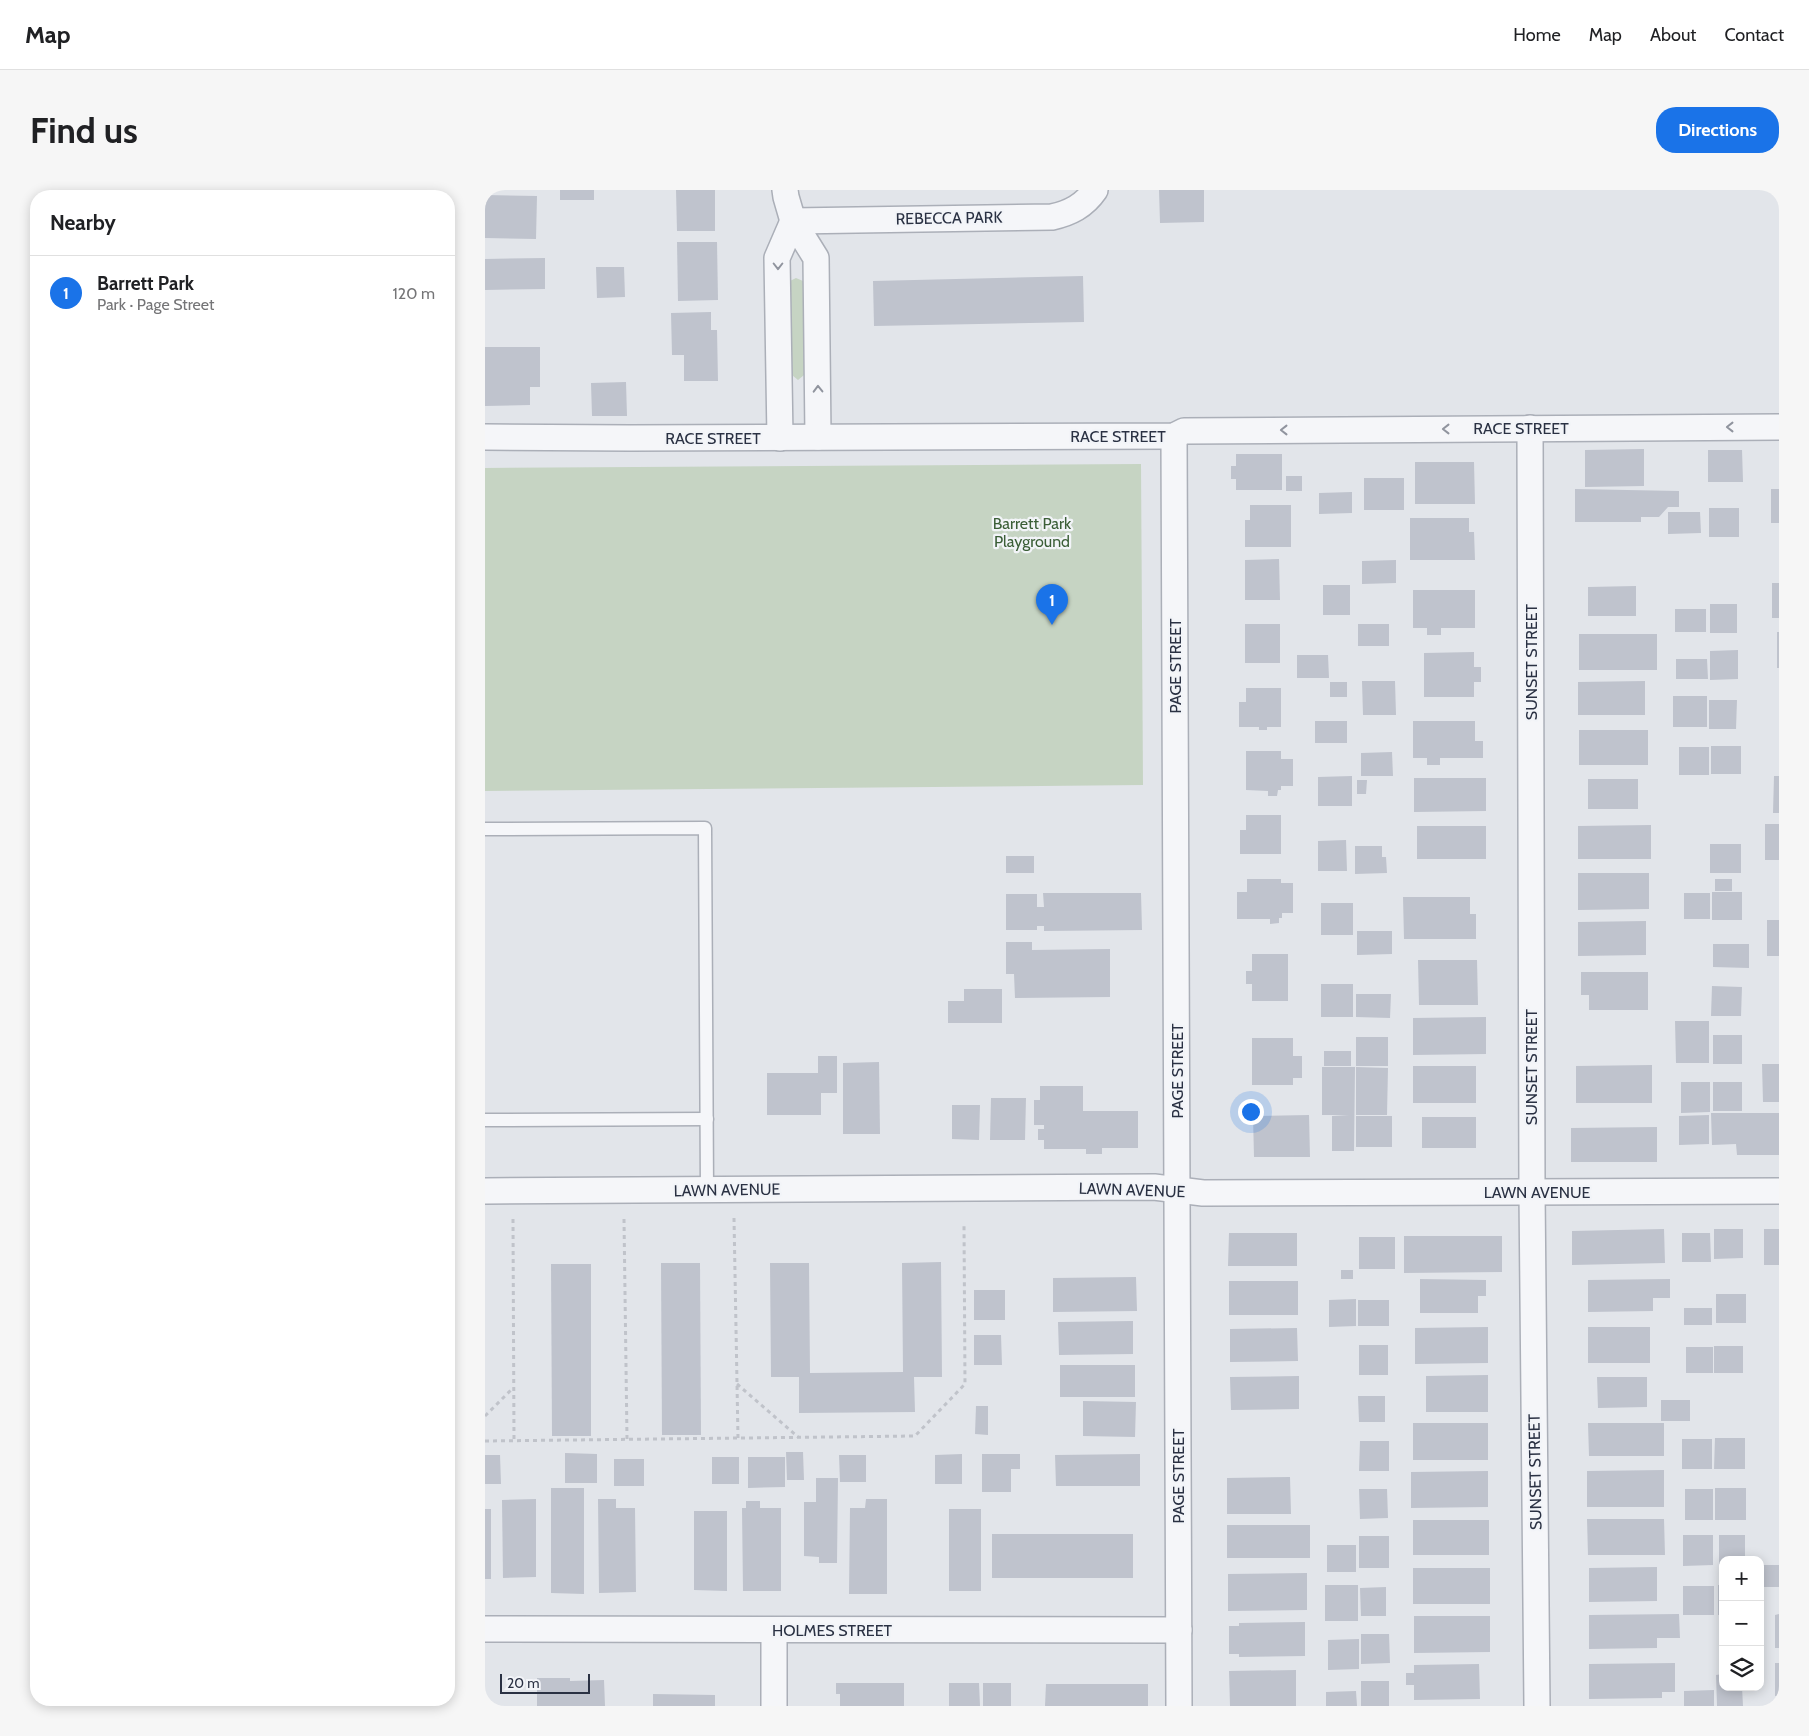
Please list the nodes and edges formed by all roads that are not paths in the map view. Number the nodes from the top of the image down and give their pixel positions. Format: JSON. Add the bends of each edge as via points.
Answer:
{"nodes":[{"id":1,"x":785,"y":190,"type":"edge"},
{"id":2,"x":1095,"y":190,"type":"edge"},
{"id":3,"x":793,"y":221,"type":"junction"},
{"id":4,"x":1779,"y":427,"type":"edge"},
{"id":5,"x":1530,"y":428,"type":"junction"},
{"id":6,"x":1174,"y":436,"type":"junction"},
{"id":7,"x":485,"y":437,"type":"edge"},
{"id":8,"x":818,"y":437,"type":"junction"},
{"id":9,"x":780,"y":438,"type":"junction"},
{"id":10,"x":485,"y":829,"type":"edge"},
{"id":11,"x":707,"y":1119,"type":"junction"},
{"id":12,"x":485,"y":1120,"type":"edge"},
{"id":13,"x":707,"y":1190,"type":"junction"},
{"id":14,"x":1177,"y":1190,"type":"junction"},
{"id":15,"x":1779,"y":1190,"type":"edge"},
{"id":16,"x":485,"y":1191,"type":"edge"},
{"id":17,"x":1532,"y":1192,"type":"junction"},
{"id":18,"x":485,"y":1629,"type":"edge"},
{"id":19,"x":774,"y":1630,"type":"junction"},
{"id":20,"x":1179,"y":1630,"type":"junction"},
{"id":21,"x":774,"y":1706,"type":"edge"},
{"id":22,"x":1179,"y":1706,"type":"edge"},
{"id":23,"x":1537,"y":1706,"type":"edge"}],
"edges":[{"from":1,"to":3,"type":"street"},
{"from":2,"to":3,"type":"street","name":"REBECCA PARK","via":[[1082,205],[1051,217]]},
{"from":8,"to":3,"type":"street","one_way":true,"via":[[816,258]]},
{"from":3,"to":9,"type":"street","one_way":true,"via":[[777,258]]},
{"from":4,"to":5,"type":"street","name":"RACE STREET","one_way":true},
{"from":5,"to":6,"type":"street","name":"RACE STREET","one_way":true,"via":[[1183,431]]},
{"from":5,"to":17,"type":"street","name":"SUNSET STREET"},
{"from":6,"to":8,"type":"street","name":"RACE STREET"},
{"from":6,"to":14,"type":"street","name":"PAGE STREET"},
{"from":7,"to":9,"type":"street","name":"RACE STREET"},
{"from":8,"to":9,"type":"street","name":"RACE STREET"},
{"from":10,"to":11,"type":"lane","via":[[705,828]]},
{"from":11,"to":12,"type":"lane"},
{"from":11,"to":13,"type":"lane"},
{"from":13,"to":14,"type":"street","name":"LAWN AVENUE","via":[[1145,1187]]},
{"from":13,"to":16,"type":"street","name":"LAWN AVENUE"},
{"from":14,"to":17,"type":"street","name":"LAWN AVENUE","via":[[1203,1193]]},
{"from":14,"to":20,"type":"street","name":"PAGE STREET"},
{"from":15,"to":17,"type":"street","name":"LAWN AVENUE"},
{"from":17,"to":23,"type":"street","name":"SUNSET STREET"},
{"from":18,"to":19,"type":"street","name":"HOLMES STREET"},
{"from":19,"to":20,"type":"street","name":"HOLMES STREET"},
{"from":19,"to":21,"type":"street"},
{"from":20,"to":22,"type":"street","name":"PAGE STREET"}]}
